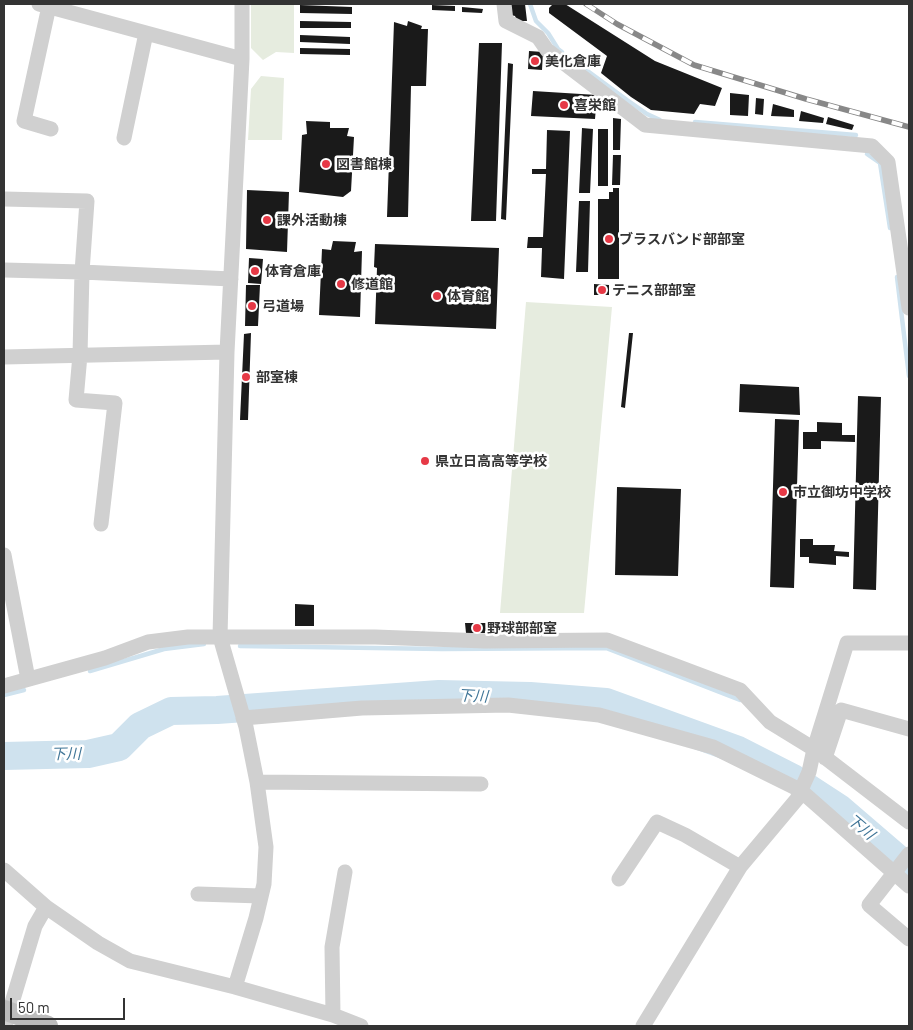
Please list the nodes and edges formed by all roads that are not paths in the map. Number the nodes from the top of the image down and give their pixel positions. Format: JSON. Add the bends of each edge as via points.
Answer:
{"nodes":[{"id":1,"x":242,"y":4,"type":"edge"},
{"id":2,"x":504,"y":4,"type":"edge"},
{"id":3,"x":44,"y":5,"type":"edge"},
{"id":4,"x":146,"y":33,"type":"junction"},
{"id":5,"x":242,"y":59,"type":"junction"},
{"id":6,"x":51,"y":129,"type":"dead end"},
{"id":7,"x":124,"y":138,"type":"dead end"},
{"id":8,"x":4,"y":199,"type":"edge"},
{"id":9,"x":907,"y":265,"type":"edge"},
{"id":10,"x":4,"y":270,"type":"edge"},
{"id":11,"x":82,"y":272,"type":"junction"},
{"id":12,"x":231,"y":279,"type":"junction"},
{"id":13,"x":909,"y":308,"type":"edge"},
{"id":14,"x":227,"y":352,"type":"junction"},
{"id":15,"x":80,"y":355,"type":"junction"},
{"id":16,"x":4,"y":357,"type":"edge"},
{"id":17,"x":101,"y":524,"type":"dead end"},
{"id":18,"x":4,"y":555,"type":"edge"},
{"id":19,"x":220,"y":637,"type":"junction"},
{"id":20,"x":909,"y":643,"type":"edge"},
{"id":21,"x":28,"y":679,"type":"junction"},
{"id":22,"x":4,"y":686,"type":"edge"},
{"id":23,"x":243,"y":718,"type":"junction"},
{"id":24,"x":909,"y":729,"type":"edge"},
{"id":25,"x":819,"y":753,"type":"junction"},
{"id":26,"x":257,"y":782,"type":"junction"},
{"id":27,"x":482,"y":784,"type":"dead end"},
{"id":28,"x":800,"y":790,"type":"junction"},
{"id":29,"x":909,"y":822,"type":"edge"},
{"id":30,"x":909,"y":854,"type":"edge"},
{"id":31,"x":740,"y":867,"type":"junction"},
{"id":32,"x":4,"y":870,"type":"edge"},
{"id":33,"x":345,"y":872,"type":"dead end"},
{"id":34,"x":894,"y":873,"type":"junction"},
{"id":35,"x":619,"y":880,"type":"dead end"},
{"id":36,"x":909,"y":886,"type":"edge"},
{"id":37,"x":198,"y":894,"type":"dead end"},
{"id":38,"x":261,"y":896,"type":"junction"},
{"id":39,"x":46,"y":907,"type":"junction"},
{"id":40,"x":909,"y":939,"type":"edge"},
{"id":41,"x":235,"y":986,"type":"junction"},
{"id":42,"x":333,"y":1015,"type":"junction"},
{"id":43,"x":6,"y":1016,"type":"edge"},
{"id":44,"x":48,"y":1026,"type":"edge"},
{"id":45,"x":361,"y":1026,"type":"edge"},
{"id":46,"x":643,"y":1026,"type":"edge"}],
"edges":[{"from":1,"to":5,"type":"street"},
{"from":2,"to":9,"type":"street","via":[[506,21],[538,36],[548,50],[645,125],[872,146],[888,162]]},
{"from":3,"to":4,"type":"street"},
{"from":3,"to":6,"type":"street","via":[[24,121]]},
{"from":4,"to":5,"type":"street"},
{"from":4,"to":7,"type":"street"},
{"from":5,"to":12,"type":"street"},
{"from":8,"to":11,"type":"street","via":[[87,201]]},
{"from":9,"to":13,"type":"street"},
{"from":10,"to":11,"type":"street"},
{"from":11,"to":12,"type":"street"},
{"from":11,"to":15,"type":"street"},
{"from":12,"to":14,"type":"street"},
{"from":14,"to":15,"type":"street"},
{"from":14,"to":19,"type":"street"},
{"from":15,"to":16,"type":"street"},
{"from":15,"to":17,"type":"street","via":[[76,400],[115,403]]},
{"from":18,"to":21,"type":"street"},
{"from":19,"to":21,"type":"street","via":[[148,642],[105,658]]},
{"from":19,"to":23,"type":"street"},
{"from":19,"to":25,"type":"street","via":[[607,640],[740,690],[770,722]]},
{"from":20,"to":25,"type":"street","via":[[847,643]]},
{"from":21,"to":22,"type":"street"},
{"from":23,"to":26,"type":"street"},
{"from":23,"to":28,"type":"street","via":[[362,708],[508,705],[599,716],[713,747]]},
{"from":24,"to":25,"type":"street","via":[[841,710]]},
{"from":25,"to":28,"type":"street"},
{"from":25,"to":29,"type":"street"},
{"from":26,"to":27,"type":"street"},
{"from":26,"to":38,"type":"street","via":[[266,847]]},
{"from":28,"to":31,"type":"street","via":[[797,799]]},
{"from":28,"to":34,"type":"street"},
{"from":30,"to":34,"type":"street"},
{"from":31,"to":35,"type":"street","via":[[657,822]]},
{"from":31,"to":46,"type":"street"},
{"from":32,"to":39,"type":"street"},
{"from":33,"to":42,"type":"street","via":[[332,947]]},
{"from":34,"to":36,"type":"street"},
{"from":34,"to":40,"type":"street","via":[[869,905]]},
{"from":37,"to":38,"type":"street"},
{"from":38,"to":41,"type":"street"},
{"from":39,"to":41,"type":"street","via":[[130,961]]},
{"from":39,"to":43,"type":"street","via":[[35,926]]},
{"from":41,"to":42,"type":"street"},
{"from":42,"to":45,"type":"street"},
{"from":43,"to":44,"type":"main road"}]}
